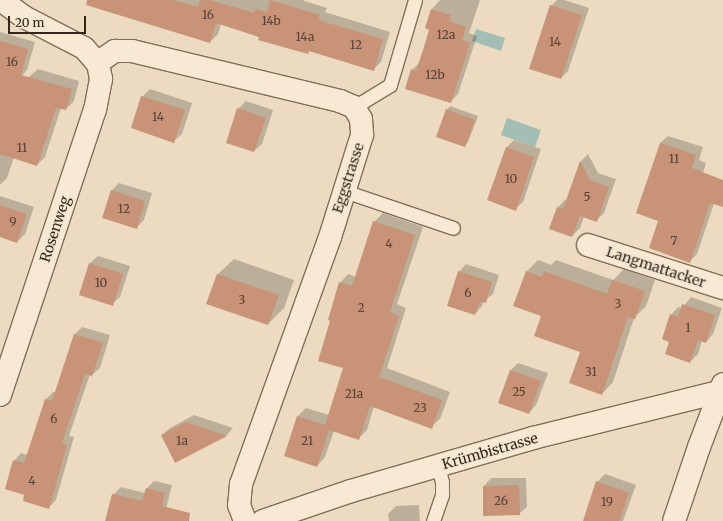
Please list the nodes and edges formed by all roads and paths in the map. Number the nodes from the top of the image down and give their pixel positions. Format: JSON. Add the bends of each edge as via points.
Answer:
{"nodes":[{"id":1,"x":0,"y":0,"type":"edge"},
{"id":2,"x":415,"y":0,"type":"edge"},
{"id":3,"x":97,"y":63,"type":"junction"},
{"id":4,"x":354,"y":107,"type":"junction"},
{"id":5,"x":344,"y":191,"type":"junction"},
{"id":6,"x":453,"y":228,"type":"dead end"},
{"id":7,"x":588,"y":245,"type":"dead end"},
{"id":8,"x":723,"y":288,"type":"edge"},
{"id":9,"x":722,"y":389,"type":"edge"},
{"id":10,"x":0,"y":395,"type":"edge"},
{"id":11,"x":438,"y":466,"type":"junction"},
{"id":12,"x":245,"y":521,"type":"edge"},
{"id":13,"x":263,"y":521,"type":"edge"},
{"id":14,"x":433,"y":521,"type":"edge"},
{"id":15,"x":674,"y":521,"type":"edge"}],
"edges":[{"from":1,"to":3,"type":"street","via":[[24,17],[84,48]]},
{"from":2,"to":4,"type":"lane","via":[[390,85]]},
{"from":3,"to":4,"type":"street","via":[[115,51],[132,52],[340,101]]},
{"from":3,"to":10,"type":"street","name":"Rosenweg","via":[[101,79],[95,110]]},
{"from":4,"to":5,"type":"street","name":"Eggstrasse","via":[[361,119],[362,135]]},
{"from":5,"to":6,"type":"lane"},
{"from":5,"to":12,"type":"street","name":"Eggstrasse","via":[[330,237],[241,484],[240,505]]},
{"from":7,"to":8,"type":"street","name":"Langmattacker"},
{"from":9,"to":11,"type":"street","name":"Krümbistrasse"},
{"from":9,"to":15,"type":"street"},
{"from":11,"to":13,"type":"street","name":"Krümbistrasse","via":[[351,491]]},
{"from":11,"to":14,"type":"lane","via":[[442,495]]}]}
